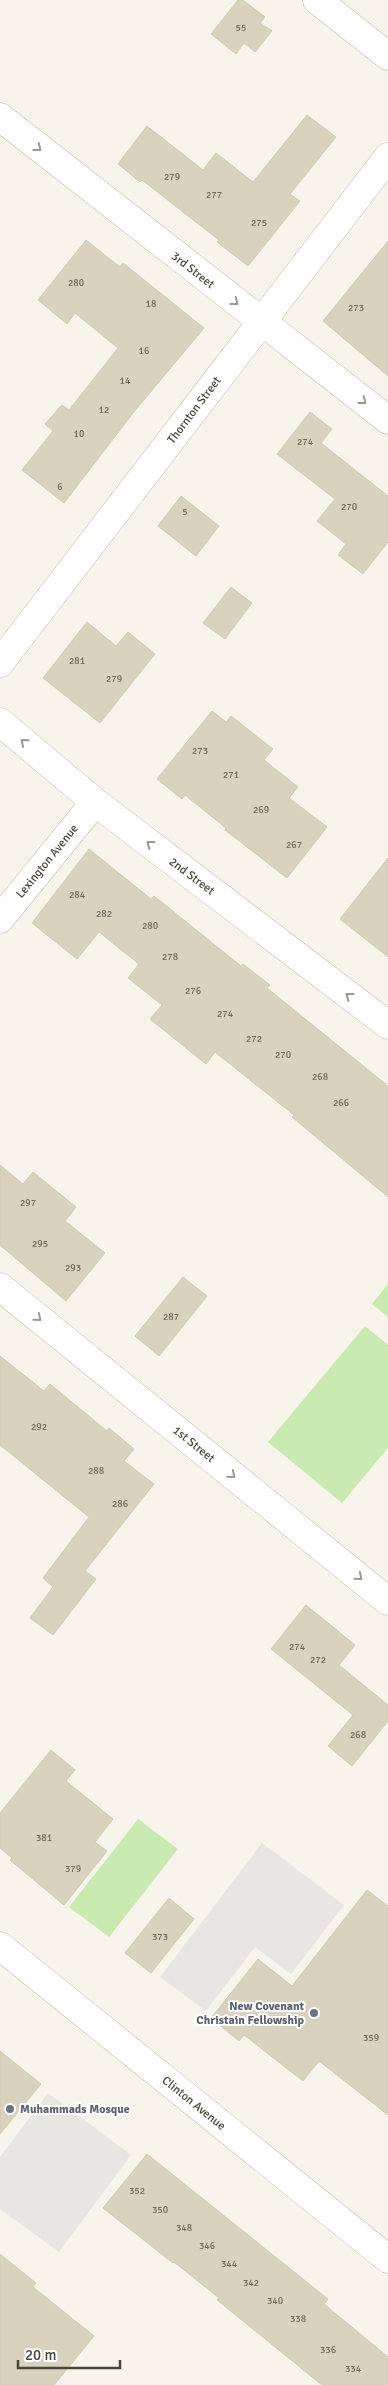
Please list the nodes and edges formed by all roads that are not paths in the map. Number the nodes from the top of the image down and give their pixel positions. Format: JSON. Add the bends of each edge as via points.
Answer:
{"nodes":[{"id":1,"x":317,"y":0,"type":"edge"},
{"id":2,"x":388,"y":56,"type":"edge"},
{"id":3,"x":0,"y":118,"type":"edge"},
{"id":4,"x":388,"y":157,"type":"edge"},
{"id":5,"x":261,"y":322,"type":"junction"},
{"id":6,"x":388,"y":420,"type":"edge"},
{"id":7,"x":0,"y":663,"type":"edge"},
{"id":8,"x":0,"y":722,"type":"edge"},
{"id":9,"x":95,"y":802,"type":"junction"},
{"id":10,"x":0,"y":919,"type":"edge"},
{"id":11,"x":388,"y":1025,"type":"edge"},
{"id":12,"x":0,"y":1287,"type":"edge"},
{"id":13,"x":388,"y":1601,"type":"edge"},
{"id":14,"x":0,"y":1946,"type":"edge"},
{"id":15,"x":388,"y":2259,"type":"edge"}],
"edges":[{"from":1,"to":2,"type":"street"},
{"from":3,"to":5,"type":"street","name":"3rd Street","one_way":true},
{"from":4,"to":5,"type":"street","name":"Thornton Street"},
{"from":5,"to":6,"type":"street","name":"3rd Street","one_way":true},
{"from":5,"to":7,"type":"street","name":"Thornton Street"},
{"from":9,"to":8,"type":"street","name":"2nd Street","one_way":true},
{"from":9,"to":10,"type":"street","name":"Lexington Avenue"},
{"from":11,"to":9,"type":"street","name":"2nd Street","one_way":true},
{"from":12,"to":13,"type":"street","name":"1st Street","one_way":true},
{"from":14,"to":15,"type":"street","name":"Clinton Avenue"}]}
